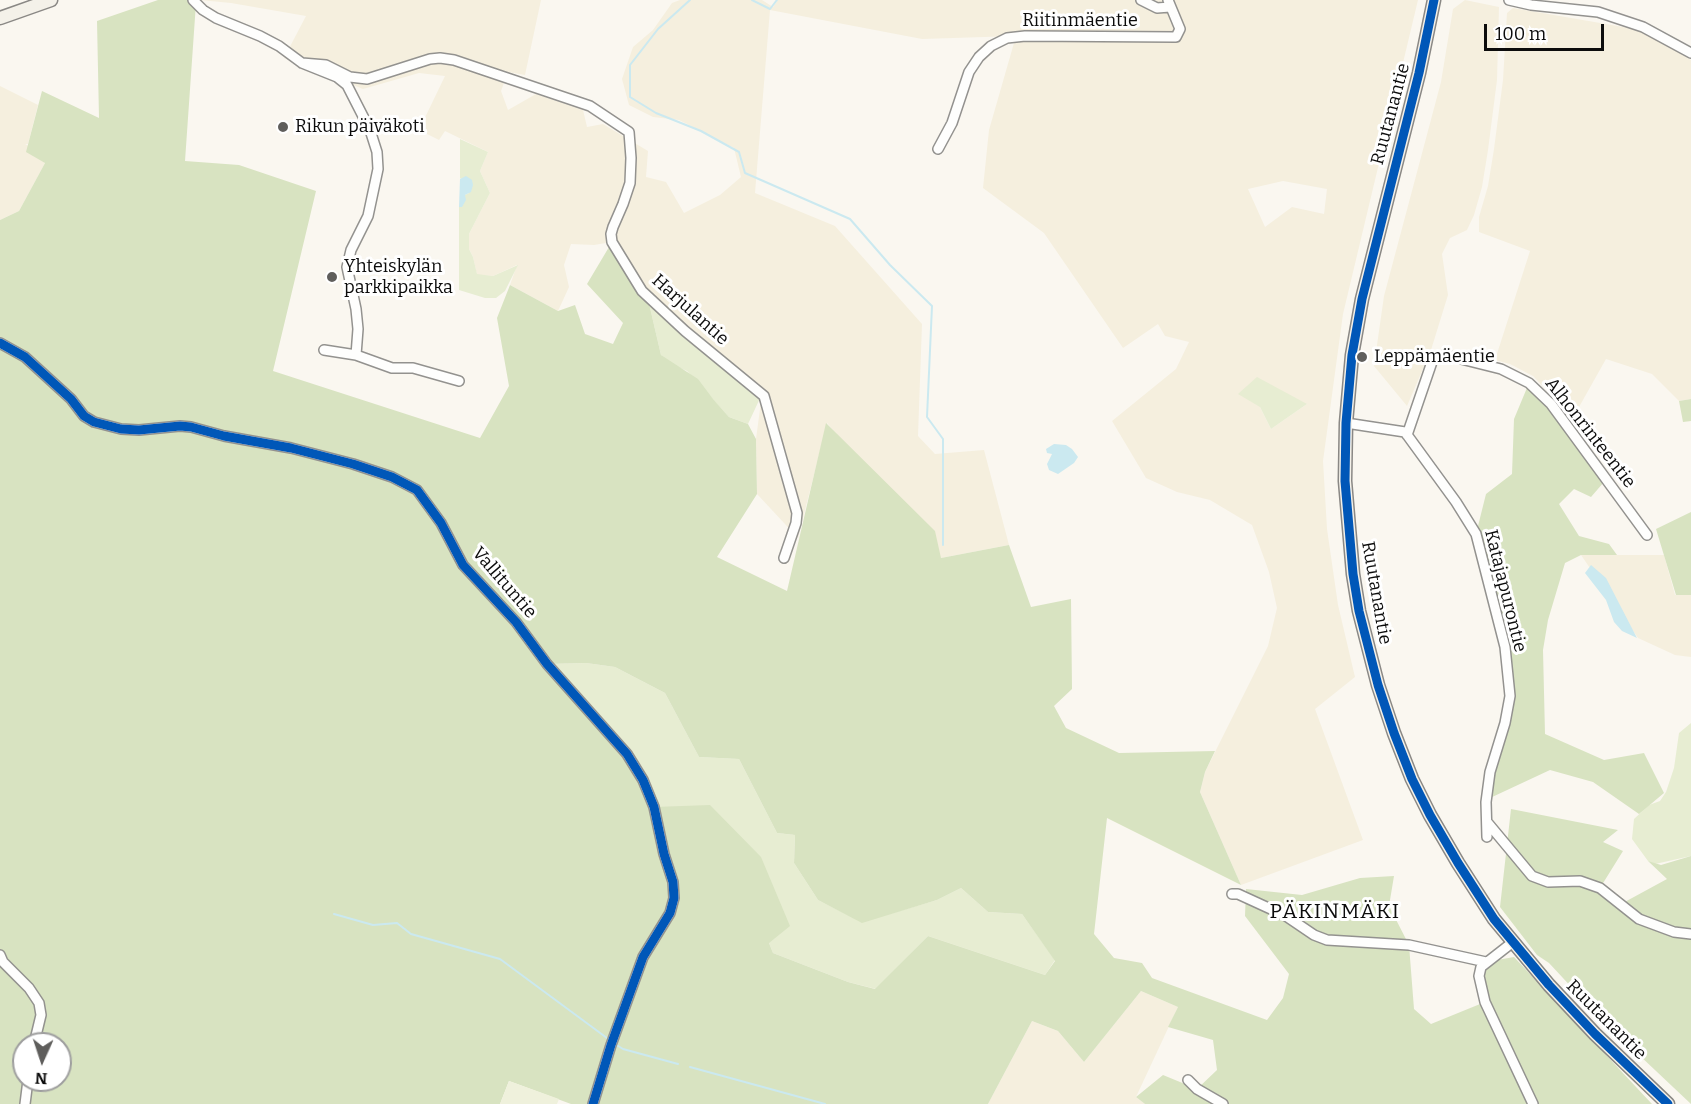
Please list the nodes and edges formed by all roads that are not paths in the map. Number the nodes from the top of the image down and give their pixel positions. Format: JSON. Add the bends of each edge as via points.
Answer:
{"nodes":[{"id":1,"x":51,"y":0,"type":"edge"},
{"id":2,"x":193,"y":0,"type":"edge"},
{"id":3,"x":1141,"y":0,"type":"edge"},
{"id":4,"x":1434,"y":0,"type":"edge"},
{"id":5,"x":1509,"y":0,"type":"edge"},
{"id":6,"x":1169,"y":4,"type":"edge"},
{"id":7,"x":0,"y":18,"type":"edge"},
{"id":8,"x":1691,"y":53,"type":"edge"},
{"id":9,"x":302,"y":63,"type":"junction"},
{"id":10,"x":938,"y":149,"type":"dead end"},
{"id":11,"x":0,"y":344,"type":"edge"},
{"id":12,"x":324,"y":350,"type":"dead end"},
{"id":13,"x":356,"y":355,"type":"junction"},
{"id":14,"x":459,"y":381,"type":"dead end"},
{"id":15,"x":1346,"y":423,"type":"junction"},
{"id":16,"x":1407,"y":435,"type":"junction"},
{"id":17,"x":1647,"y":534,"type":"dead end"},
{"id":18,"x":784,"y":558,"type":"dead end"},
{"id":19,"x":1487,"y":822,"type":"junction"},
{"id":20,"x":1487,"y":837,"type":"dead end"},
{"id":21,"x":1232,"y":894,"type":"dead end"},
{"id":22,"x":1691,"y":934,"type":"edge"},
{"id":23,"x":1513,"y":942,"type":"junction"},
{"id":24,"x":0,"y":955,"type":"edge"},
{"id":25,"x":1486,"y":962,"type":"junction"},
{"id":26,"x":37,"y":1032,"type":"edge"},
{"id":27,"x":1188,"y":1080,"type":"dead end"},
{"id":28,"x":593,"y":1104,"type":"edge"},
{"id":29,"x":1223,"y":1104,"type":"edge"},
{"id":30,"x":1533,"y":1104,"type":"edge"},
{"id":31,"x":1668,"y":1104,"type":"edge"}],
"edges":[{"from":1,"to":7,"type":"street"},
{"from":2,"to":9,"type":"street","name":"Harjulantie","via":[[216,18],[260,36]]},
{"from":3,"to":6,"type":"street","via":[[1157,8]]},
{"from":4,"to":15,"type":"street","name":"Ruutanantie","via":[[1362,299]]},
{"from":5,"to":8,"type":"street","via":[[1598,12],[1643,27]]},
{"from":6,"to":10,"type":"street","name":"Riitinmäentie","via":[[1180,29],[1176,37],[1025,36],[991,46],[969,72],[952,123]]},
{"from":9,"to":13,"type":"street","name":"Harjulantie","via":[[347,85],[377,152],[373,199],[347,267],[356,309]]},
{"from":9,"to":18,"type":"street","name":"Harjulantie","via":[[326,65],[351,77],[367,79],[430,59],[454,60],[590,106],[629,132],[630,183],[613,227],[612,242],[642,291],[764,396],[797,513]]},
{"from":11,"to":28,"type":"street","name":"Vallituntie","via":[[25,357],[94,422],[139,430],[191,427],[291,448],[363,467],[417,490],[441,523],[463,565],[627,754],[654,807],[675,897],[670,913],[642,957]]},
{"from":12,"to":13,"type":"street"},
{"from":13,"to":14,"type":"street","via":[[392,368],[413,368]]},
{"from":15,"to":16,"type":"street"},
{"from":15,"to":23,"type":"street","name":"Ruutanantie","via":[[1345,482],[1353,574],[1378,685],[1412,779],[1430,815],[1478,895]]},
{"from":16,"to":17,"type":"street","name":"Alhonrinteentie","via":[[1433,360],[1445,356],[1502,369],[1529,383],[1551,404]]},
{"from":16,"to":19,"type":"street","name":"Katajapurontie","via":[[1476,534],[1505,647],[1510,696],[1490,772]]},
{"from":19,"to":20,"type":"street","name":"Katajapurontie"},
{"from":19,"to":22,"type":"street","via":[[1532,876],[1548,882],[1581,881],[1600,888],[1639,919]]},
{"from":21,"to":25,"type":"street","via":[[1286,916],[1327,940],[1409,945]]},
{"from":23,"to":25,"type":"street"},
{"from":23,"to":31,"type":"street","name":"Ruutanantie","via":[[1587,1026]]},
{"from":24,"to":26,"type":"street","via":[[39,1003]]},
{"from":25,"to":30,"type":"street","via":[[1479,976],[1485,1002]]},
{"from":27,"to":29,"type":"street"}]}
